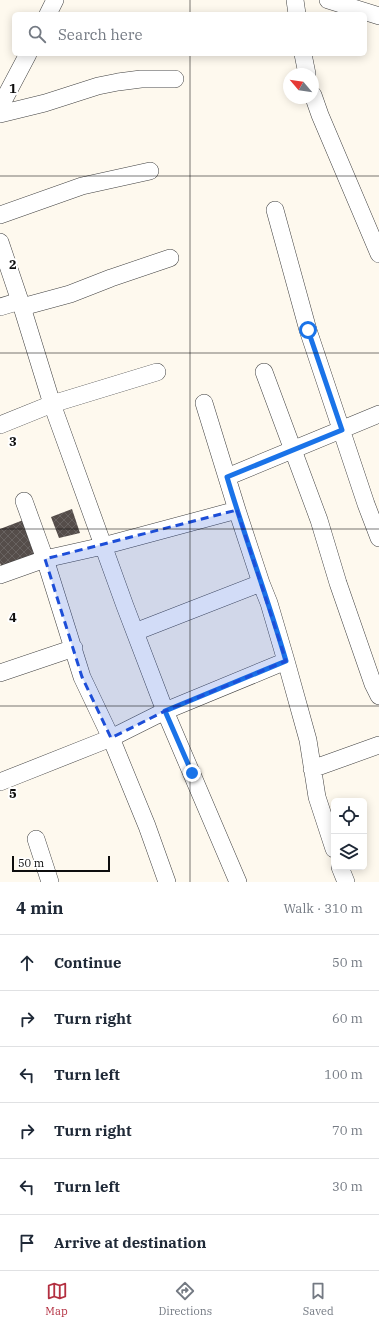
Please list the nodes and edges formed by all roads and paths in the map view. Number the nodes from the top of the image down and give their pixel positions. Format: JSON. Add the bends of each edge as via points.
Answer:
{"nodes":[{"id":1,"x":55,"y":0,"type":"edge"},
{"id":2,"x":294,"y":0,"type":"edge"},
{"id":3,"x":328,"y":0,"type":"edge"},
{"id":4,"x":377,"y":11,"type":"edge"},
{"id":5,"x":49,"y":12,"type":"edge"},
{"id":6,"x":297,"y":12,"type":"edge"},
{"id":7,"x":27,"y":56,"type":"edge"},
{"id":8,"x":304,"y":56,"type":"edge"},
{"id":9,"x":306,"y":68,"type":"edge"},
{"id":10,"x":175,"y":79,"type":"dead end"},
{"id":11,"x":316,"y":104,"type":"edge"},
{"id":12,"x":0,"y":107,"type":"edge"},
{"id":13,"x":0,"y":114,"type":"edge"},
{"id":14,"x":150,"y":172,"type":"dead end"},
{"id":15,"x":275,"y":210,"type":"dead end"},
{"id":16,"x":0,"y":215,"type":"edge"},
{"id":17,"x":0,"y":242,"type":"edge"},
{"id":18,"x":379,"y":254,"type":"edge"},
{"id":19,"x":170,"y":258,"type":"dead end"},
{"id":20,"x":21,"y":304,"type":"junction"},
{"id":21,"x":0,"y":307,"type":"edge"},
{"id":22,"x":157,"y":372,"type":"dead end"},
{"id":23,"x":264,"y":372,"type":"dead end"},
{"id":24,"x":204,"y":403,"type":"dead end"},
{"id":25,"x":52,"y":404,"type":"junction"},
{"id":26,"x":379,"y":414,"type":"edge"},
{"id":27,"x":0,"y":425,"type":"edge"},
{"id":28,"x":342,"y":430,"type":"junction"},
{"id":29,"x":292,"y":450,"type":"junction"},
{"id":30,"x":227,"y":477,"type":"junction"},
{"id":31,"x":24,"y":502,"type":"dead end"},
{"id":32,"x":237,"y":510,"type":"junction"},
{"id":33,"x":379,"y":538,"type":"edge"},
{"id":34,"x":103,"y":546,"type":"junction"},
{"id":35,"x":46,"y":559,"type":"junction"},
{"id":36,"x":0,"y":575,"type":"edge"},
{"id":37,"x":261,"y":583,"type":"junction"},
{"id":38,"x":135,"y":632,"type":"junction"},
{"id":39,"x":74,"y":648,"type":"junction"},
{"id":40,"x":286,"y":661,"type":"junction"},
{"id":41,"x":0,"y":673,"type":"edge"},
{"id":42,"x":379,"y":696,"type":"edge"},
{"id":43,"x":165,"y":711,"type":"junction"},
{"id":44,"x":110,"y":738,"type":"junction"},
{"id":45,"x":379,"y":745,"type":"edge"},
{"id":46,"x":312,"y":769,"type":"junction"},
{"id":47,"x":0,"y":782,"type":"edge"},
{"id":48,"x":36,"y":839,"type":"dead end"},
{"id":49,"x":331,"y":840,"type":"edge"},
{"id":50,"x":341,"y":870,"type":"edge"},
{"id":51,"x":50,"y":882,"type":"edge"},
{"id":52,"x":167,"y":882,"type":"edge"},
{"id":53,"x":238,"y":882,"type":"edge"},
{"id":54,"x":346,"y":882,"type":"edge"}],
"edges":[{"from":1,"to":5,"type":"street"},
{"from":2,"to":6,"type":"street"},
{"from":3,"to":4,"type":"street"},
{"from":7,"to":12,"type":"street"},
{"from":8,"to":9,"type":"street"},
{"from":10,"to":13,"type":"street","via":[[141,79],[98,86]]},
{"from":11,"to":18,"type":"street"},
{"from":14,"to":16,"type":"street","via":[[82,186]]},
{"from":15,"to":28,"type":"street","via":[[308,330]]},
{"from":17,"to":20,"type":"street"},
{"from":19,"to":20,"type":"street","via":[[70,294]]},
{"from":20,"to":21,"type":"street"},
{"from":20,"to":25,"type":"street"},
{"from":22,"to":25,"type":"street"},
{"from":23,"to":29,"type":"street"},
{"from":24,"to":30,"type":"street"},
{"from":25,"to":27,"type":"street"},
{"from":25,"to":34,"type":"street"},
{"from":26,"to":28,"type":"street"},
{"from":28,"to":29,"type":"street"},
{"from":28,"to":33,"type":"street"},
{"from":29,"to":30,"type":"street"},
{"from":29,"to":42,"type":"street","via":[[319,520],[338,583]]},
{"from":30,"to":32,"type":"street"},
{"from":31,"to":35,"type":"street"},
{"from":32,"to":34,"type":"street"},
{"from":32,"to":37,"type":"street"},
{"from":34,"to":35,"type":"street"},
{"from":34,"to":38,"type":"street"},
{"from":35,"to":36,"type":"street"},
{"from":35,"to":39,"type":"street"},
{"from":37,"to":38,"type":"street"},
{"from":37,"to":40,"type":"street"},
{"from":38,"to":43,"type":"street"},
{"from":39,"to":41,"type":"street"},
{"from":39,"to":44,"type":"street","via":[[82,678]]},
{"from":40,"to":43,"type":"street"},
{"from":40,"to":46,"type":"street","via":[[308,740]]},
{"from":43,"to":44,"type":"street"},
{"from":43,"to":53,"type":"street"},
{"from":44,"to":47,"type":"street"},
{"from":44,"to":52,"type":"street","via":[[147,826]]},
{"from":45,"to":46,"type":"street"},
{"from":46,"to":49,"type":"street","via":[[316,797]]},
{"from":48,"to":51,"type":"street"},
{"from":50,"to":54,"type":"street"}]}
